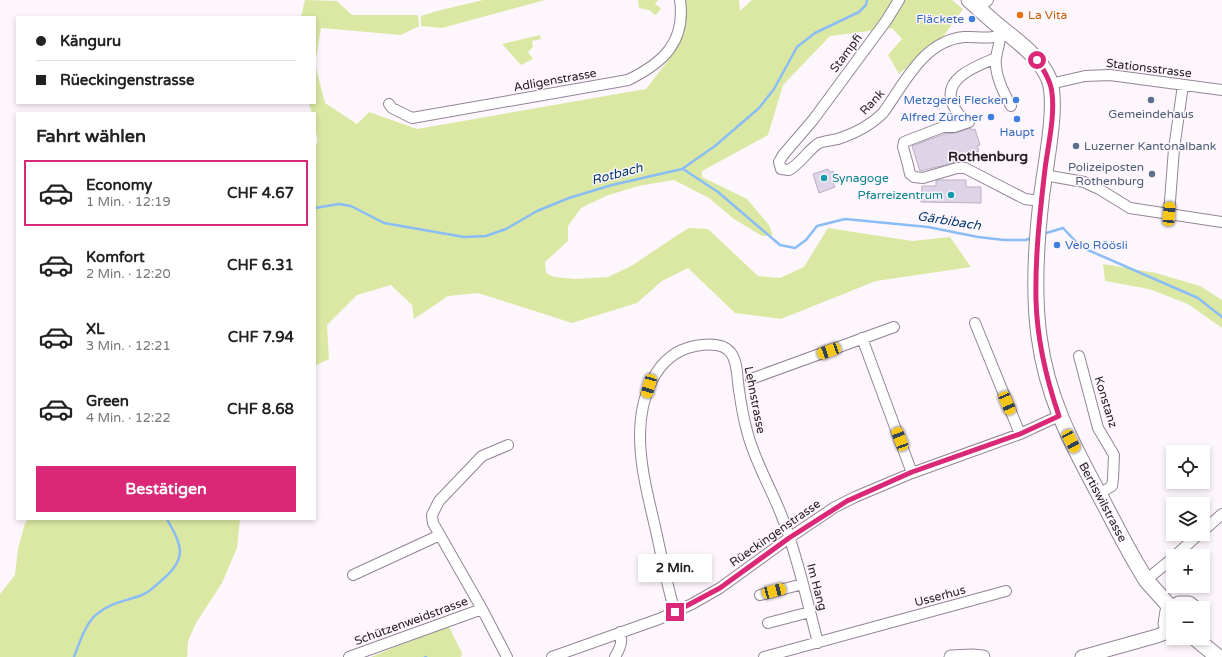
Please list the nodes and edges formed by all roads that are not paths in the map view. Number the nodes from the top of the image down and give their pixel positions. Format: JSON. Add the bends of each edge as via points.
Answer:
{"nodes":[{"id":1,"x":680,"y":0,"type":"edge"},
{"id":2,"x":899,"y":0,"type":"edge"},
{"id":3,"x":977,"y":3,"type":"edge"},
{"id":4,"x":1003,"y":34,"type":"junction"},
{"id":5,"x":996,"y":58,"type":"junction"},
{"id":6,"x":1050,"y":84,"type":"junction"},
{"id":7,"x":1183,"y":85,"type":"junction"},
{"id":8,"x":1222,"y":90,"type":"edge"},
{"id":9,"x":389,"y":104,"type":"dead end"},
{"id":10,"x":1012,"y":106,"type":"dead end"},
{"id":11,"x":813,"y":120,"type":"joint"},
{"id":12,"x":1044,"y":175,"type":"junction"},
{"id":13,"x":1041,"y":202,"type":"junction"},
{"id":14,"x":1169,"y":214,"type":"junction"},
{"id":15,"x":1222,"y":222,"type":"edge"},
{"id":16,"x":975,"y":324,"type":"dead end"},
{"id":17,"x":894,"y":327,"type":"dead end"},
{"id":18,"x":862,"y":338,"type":"junction"},
{"id":19,"x":1079,"y":356,"type":"dead end"},
{"id":20,"x":751,"y":379,"type":"dead end"},
{"id":21,"x":1059,"y":416,"type":"junction"},
{"id":22,"x":1020,"y":434,"type":"junction"},
{"id":23,"x":508,"y":445,"type":"dead end"},
{"id":24,"x":912,"y":472,"type":"junction"},
{"id":25,"x":1099,"y":494,"type":"junction"},
{"id":26,"x":1222,"y":514,"type":"edge"},
{"id":27,"x":1210,"y":525,"type":"edge"},
{"id":28,"x":440,"y":535,"type":"junction"},
{"id":29,"x":789,"y":538,"type":"junction"},
{"id":30,"x":1191,"y":541,"type":"edge"},
{"id":31,"x":1183,"y":549,"type":"edge"},
{"id":32,"x":1166,"y":564,"type":"edge"},
{"id":33,"x":353,"y":574,"type":"dead end"},
{"id":34,"x":1146,"y":580,"type":"junction"},
{"id":35,"x":803,"y":584,"type":"junction"},
{"id":36,"x":1006,"y":591,"type":"dead end"},
{"id":37,"x":760,"y":595,"type":"dead end"},
{"id":38,"x":1166,"y":602,"type":"edge"},
{"id":39,"x":482,"y":609,"type":"junction"},
{"id":40,"x":675,"y":612,"type":"junction"},
{"id":41,"x":810,"y":612,"type":"junction"},
{"id":42,"x":768,"y":623,"type":"dead end"},
{"id":43,"x":620,"y":632,"type":"junction"},
{"id":44,"x":1166,"y":634,"type":"edge"},
{"id":45,"x":818,"y":643,"type":"junction"},
{"id":46,"x":1203,"y":645,"type":"edge"},
{"id":47,"x":349,"y":657,"type":"edge"},
{"id":48,"x":507,"y":657,"type":"edge"},
{"id":49,"x":552,"y":657,"type":"edge"},
{"id":50,"x":615,"y":657,"type":"edge"},
{"id":51,"x":764,"y":657,"type":"edge"},
{"id":52,"x":950,"y":657,"type":"edge"},
{"id":53,"x":983,"y":657,"type":"edge"},
{"id":54,"x":1082,"y":657,"type":"edge"},
{"id":55,"x":1218,"y":657,"type":"edge"}],
"edges":[{"from":1,"to":9,"type":"street","name":"Adligenstrasse","via":[[676,39],[667,53],[657,64],[628,80],[412,118]]},
{"from":2,"to":11,"type":"street","name":"Stampfi"},
{"from":3,"to":4,"type":"main road","name":"Bertiswilstrasse"},
{"from":4,"to":5,"type":"street"},
{"from":4,"to":6,"type":"main road","name":"Bertiswilstrasse","via":[[1028,50],[1045,72]]},
{"from":4,"to":11,"type":"street","name":"Rank","via":[[963,37],[942,43],[926,54],[876,120],[862,130],[819,143],[789,170],[781,168],[779,162],[783,155]]},
{"from":5,"to":10,"type":"street","via":[[998,76]]},
{"from":5,"to":13,"type":"street","via":[[972,68],[958,78],[950,91],[954,106],[967,123],[943,127],[906,140],[903,147],[910,174],[923,178],[965,168],[1025,199]]},
{"from":6,"to":7,"type":"street","name":"Stationsstrasse","via":[[1102,75]]},
{"from":6,"to":12,"type":"main road","name":"Bertiswilstrasse","via":[[1053,97],[1052,113]]},
{"from":7,"to":8,"type":"street","name":"Stationsstrasse"},
{"from":7,"to":14,"type":"street","via":[[1174,148]]},
{"from":12,"to":13,"type":"main road","name":"Bertiswilstrasse"},
{"from":12,"to":14,"type":"street","via":[[1084,182],[1099,188],[1130,208]]},
{"from":13,"to":21,"type":"main road","name":"Bertiswilstrasse","via":[[1036,312],[1046,374]]},
{"from":14,"to":15,"type":"street"},
{"from":16,"to":22,"type":"street"},
{"from":17,"to":18,"type":"street"},
{"from":18,"to":20,"type":"street"},
{"from":18,"to":24,"type":"street"},
{"from":19,"to":25,"type":"street","name":"Konstanz","via":[[1098,428],[1114,455],[1112,486]]},
{"from":21,"to":22,"type":"street","name":"Rüeckingenstrasse"},
{"from":21,"to":25,"type":"main road","name":"Bertiswilstrasse"},
{"from":22,"to":24,"type":"street","name":"Rüeckingenstrasse"},
{"from":23,"to":28,"type":"street","name":"Schützenweidstrasse","via":[[482,456],[438,501],[432,515],[433,523]]},
{"from":24,"to":29,"type":"street","name":"Rüeckingenstrasse","via":[[835,508]]},
{"from":25,"to":34,"type":"main road","name":"Bertiswilstrasse"},
{"from":26,"to":27,"type":"street"},
{"from":28,"to":33,"type":"street"},
{"from":28,"to":39,"type":"street","name":"Schützenweidstrasse"},
{"from":29,"to":35,"type":"street","name":"Im Hang"},
{"from":29,"to":40,"type":"street","name":"Rüeckingenstrasse","via":[[720,588]]},
{"from":29,"to":40,"type":"street","name":"Lehnstrasse","via":[[747,432],[731,353],[713,344],[686,348],[672,354],[660,367],[649,386],[642,411],[640,437],[643,475]]},
{"from":30,"to":31,"type":"street"},
{"from":32,"to":34,"type":"street"},
{"from":34,"to":38,"type":"main road","name":"Bertiswilstrasse"},
{"from":35,"to":37,"type":"street"},
{"from":35,"to":41,"type":"street","name":"Im Hang"},
{"from":36,"to":45,"type":"street","name":"Usserhus"},
{"from":39,"to":47,"type":"street","name":"Schützenweidstrasse"},
{"from":39,"to":48,"type":"street","name":"Schützenweidstrasse"},
{"from":40,"to":43,"type":"street","name":"Rüeckingenstrasse"},
{"from":41,"to":42,"type":"street"},
{"from":41,"to":45,"type":"street","name":"Im Hang"},
{"from":43,"to":49,"type":"street","name":"Rüeckingenstrasse"},
{"from":43,"to":50,"type":"street","via":[[621,647]]},
{"from":44,"to":54,"type":"street"},
{"from":45,"to":51,"type":"street"},
{"from":46,"to":55,"type":"main road"},
{"from":52,"to":53,"type":"street"}]}
